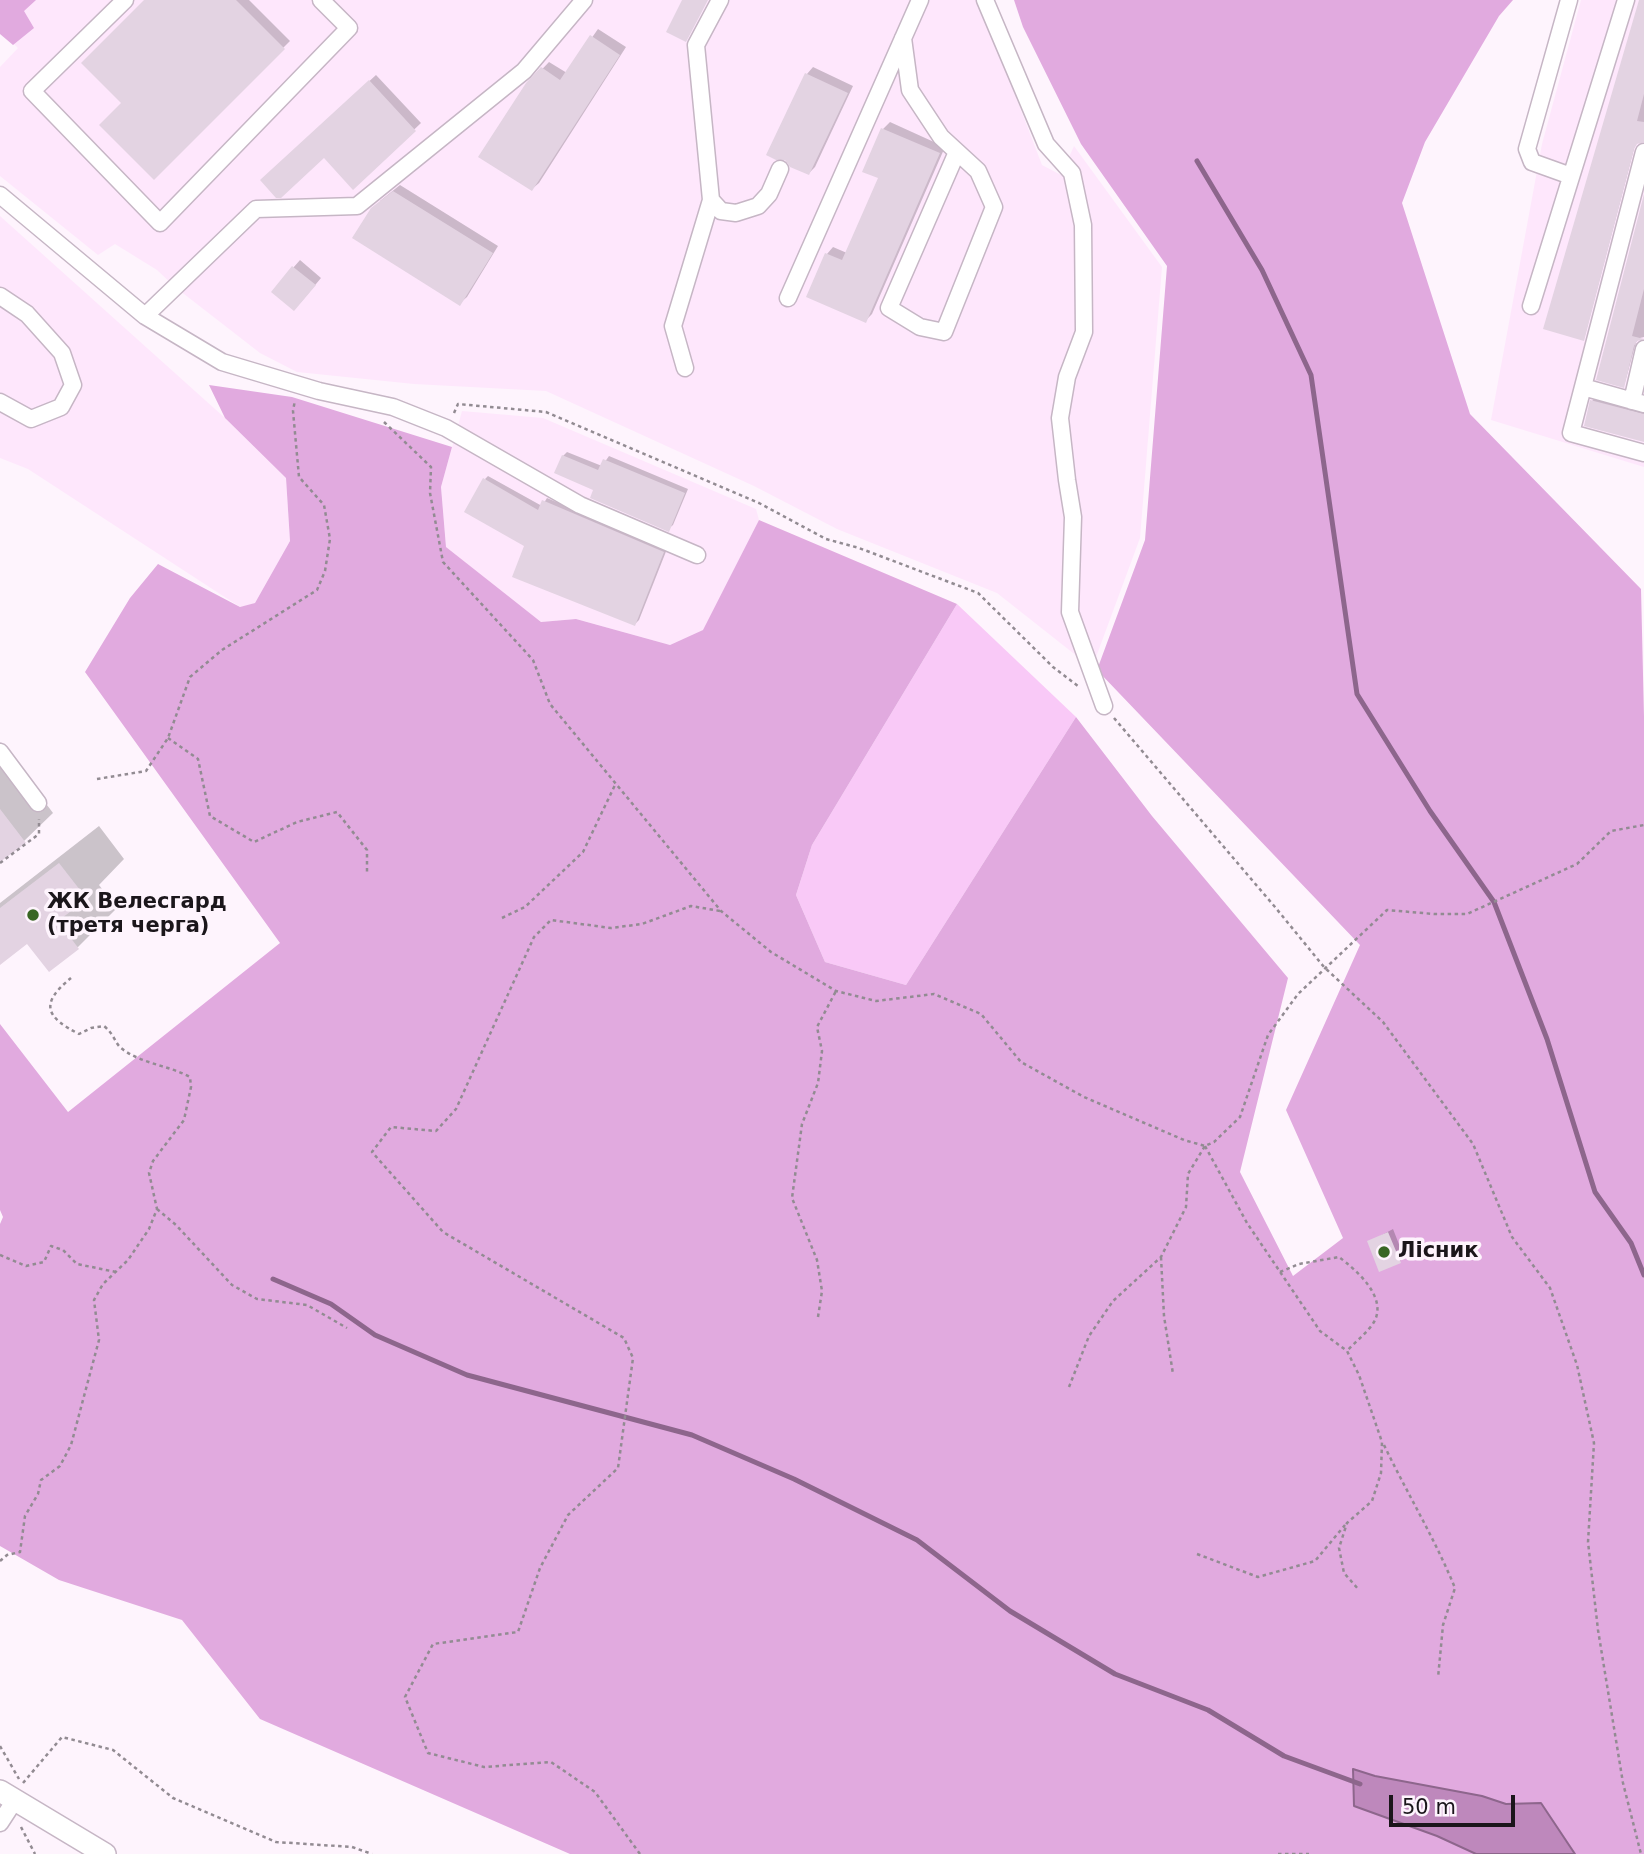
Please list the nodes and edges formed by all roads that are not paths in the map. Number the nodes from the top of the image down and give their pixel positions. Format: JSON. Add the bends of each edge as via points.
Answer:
{"nodes":[{"id":1,"x":125,"y":0,"type":"edge"},
{"id":2,"x":321,"y":0,"type":"edge"},
{"id":3,"x":583,"y":0,"type":"edge"},
{"id":4,"x":720,"y":0,"type":"edge"},
{"id":5,"x":920,"y":0,"type":"edge"},
{"id":6,"x":985,"y":0,"type":"edge"},
{"id":7,"x":1569,"y":0,"type":"edge"},
{"id":8,"x":1626,"y":0,"type":"edge"},
{"id":9,"x":903,"y":38,"type":"junction"},
{"id":10,"x":957,"y":152,"type":"junction"},
{"id":11,"x":1644,"y":152,"type":"edge"},
{"id":12,"x":780,"y":169,"type":"dead end"},
{"id":13,"x":1571,"y":176,"type":"junction"},
{"id":14,"x":0,"y":195,"type":"edge"},
{"id":15,"x":711,"y":200,"type":"junction"},
{"id":16,"x":0,"y":296,"type":"edge"},
{"id":17,"x":788,"y":298,"type":"dead end"},
{"id":18,"x":1531,"y":306,"type":"dead end"},
{"id":19,"x":145,"y":316,"type":"junction"},
{"id":20,"x":1644,"y":349,"type":"edge"},
{"id":21,"x":685,"y":368,"type":"dead end"},
{"id":22,"x":1583,"y":387,"type":"junction"},
{"id":23,"x":0,"y":402,"type":"edge"},
{"id":24,"x":1638,"y":402,"type":"edge"},
{"id":25,"x":1644,"y":453,"type":"edge"},
{"id":26,"x":697,"y":555,"type":"dead end"},
{"id":27,"x":1104,"y":706,"type":"road end"},
{"id":28,"x":0,"y":752,"type":"edge"},
{"id":29,"x":38,"y":803,"type":"road end"},
{"id":30,"x":11,"y":1804,"type":"edge"},
{"id":31,"x":0,"y":1823,"type":"edge"},
{"id":32,"x":105,"y":1854,"type":"edge"}],
"edges":[{"from":1,"to":2,"type":"lane","via":[[32,91],[160,223],[349,28]]},
{"from":3,"to":19,"type":"lane","via":[[524,71],[357,206],[256,209]]},
{"from":4,"to":15,"type":"lane","via":[[696,45]]},
{"from":5,"to":9,"type":"lane"},
{"from":6,"to":27,"type":"lane","via":[[1046,144],[1072,173],[1083,225],[1084,331],[1067,377],[1060,418],[1073,517],[1070,612]]},
{"from":7,"to":13,"type":"lane","via":[[1527,149],[1532,162]]},
{"from":8,"to":13,"type":"lane"},
{"from":9,"to":10,"type":"lane","via":[[910,90],[941,137]]},
{"from":9,"to":17,"type":"lane"},
{"from":10,"to":10,"type":"lane","via":[[978,171],[994,207],[944,332],[920,327],[889,308]]},
{"from":11,"to":22,"type":"lane"},
{"from":12,"to":15,"type":"lane","via":[[758,206],[736,213],[721,211]]},
{"from":13,"to":18,"type":"lane"},
{"from":14,"to":19,"type":"lane"},
{"from":15,"to":21,"type":"lane","via":[[673,326]]},
{"from":16,"to":23,"type":"lane","via":[[27,314],[62,353],[73,385],[61,407],[32,419]]},
{"from":19,"to":26,"type":"lane","via":[[222,362],[393,407],[446,428],[580,505]]},
{"from":20,"to":24,"type":"lane"},
{"from":22,"to":24,"type":"lane"},
{"from":22,"to":25,"type":"lane","via":[[1571,433]]},
{"from":28,"to":29,"type":"lane"},
{"from":30,"to":31,"type":"lane"},
{"from":30,"to":32,"type":"main road"}]}
